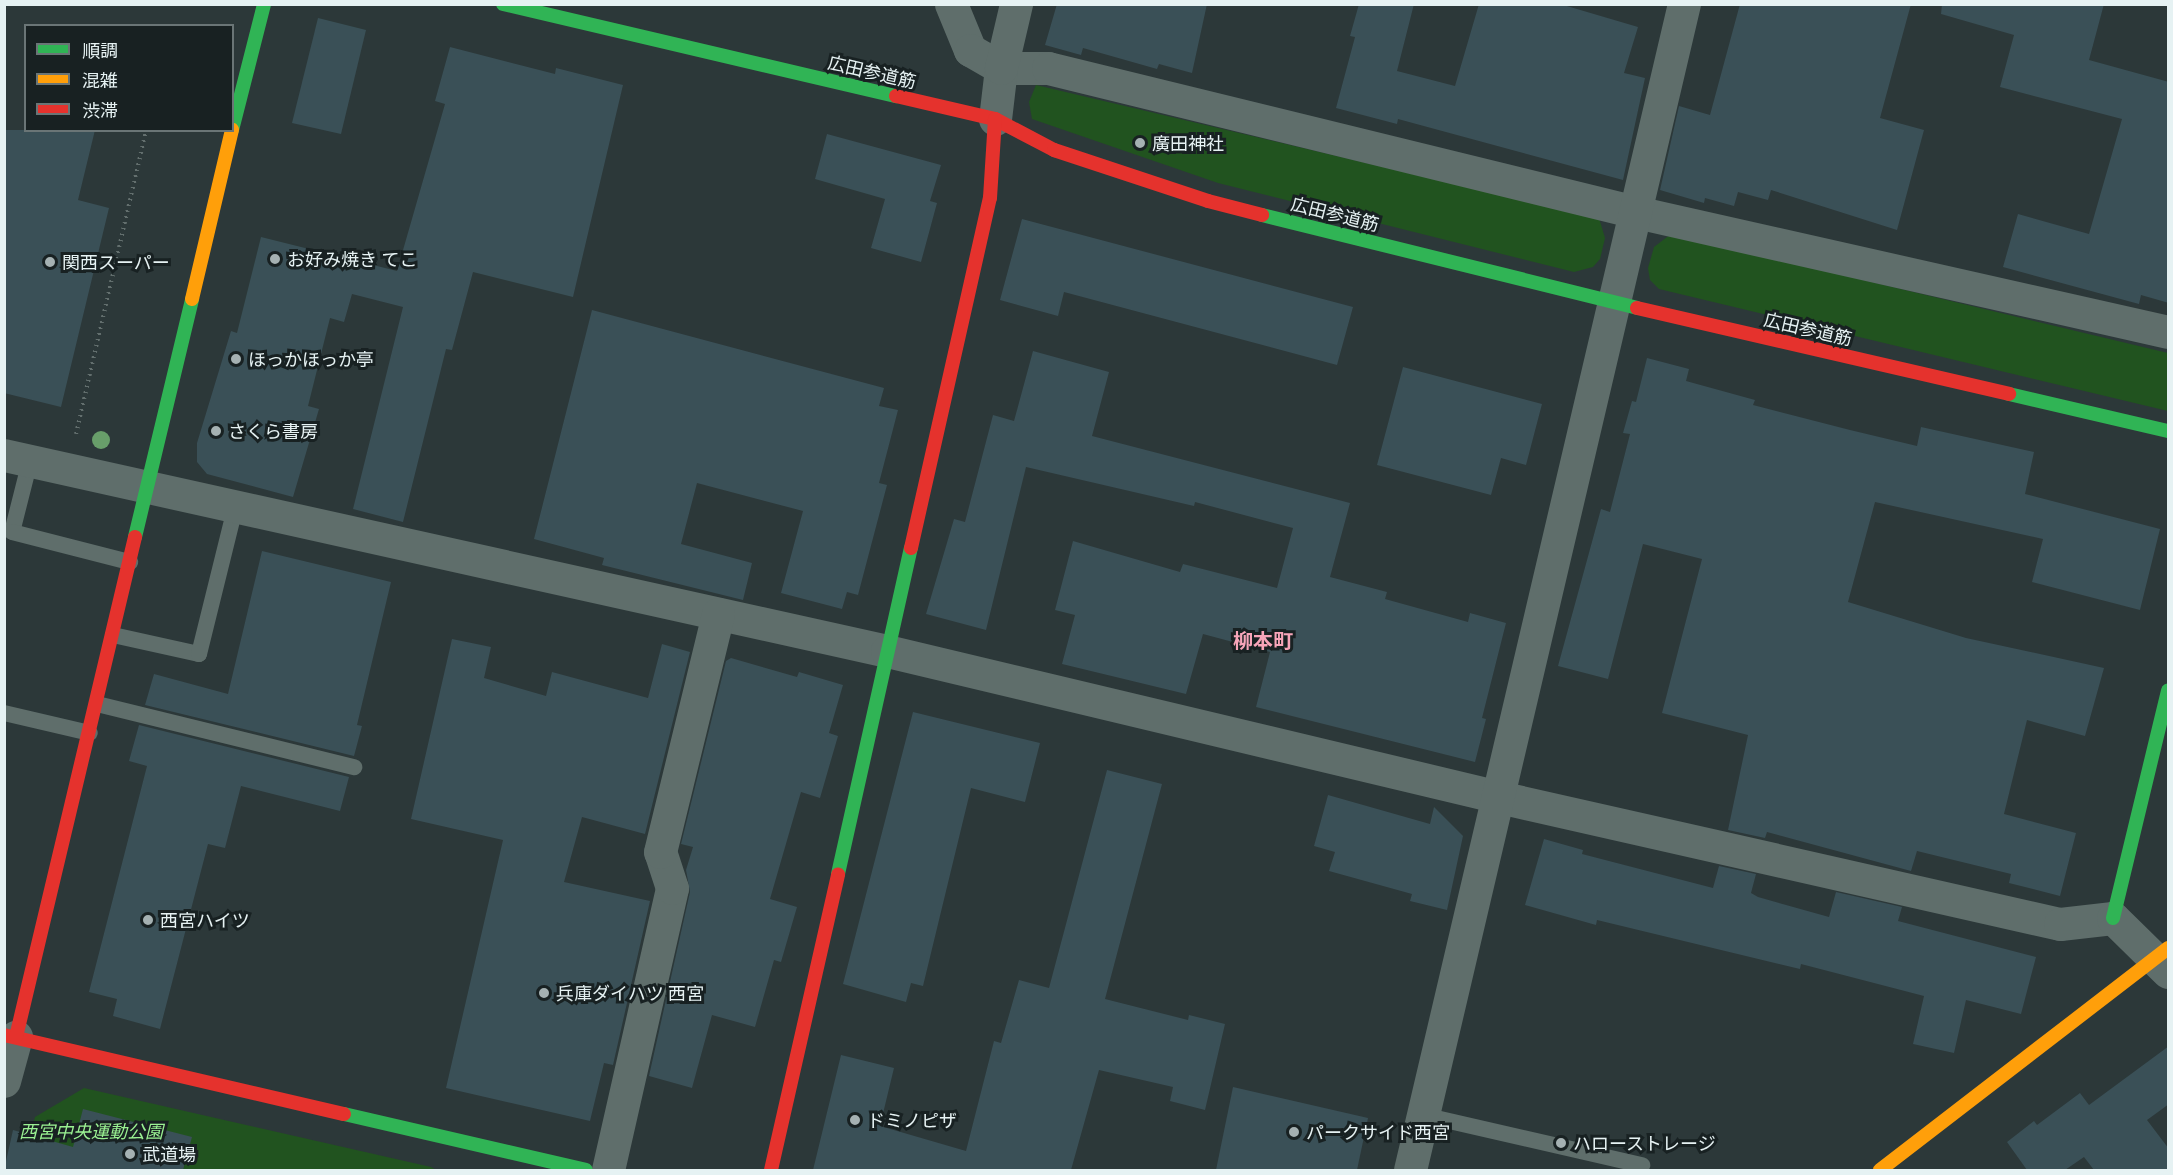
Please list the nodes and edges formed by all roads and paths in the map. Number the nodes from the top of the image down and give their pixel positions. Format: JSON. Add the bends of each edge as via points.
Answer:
{"nodes":[{"id":1,"x":264,"y":4,"type":"edge"},
{"id":2,"x":503,"y":4,"type":"edge"},
{"id":3,"x":951,"y":4,"type":"edge"},
{"id":4,"x":1016,"y":4,"type":"edge"},
{"id":5,"x":1684,"y":4,"type":"edge"},
{"id":6,"x":1001,"y":68,"type":"junction"},
{"id":7,"x":995,"y":119,"type":"junction"},
{"id":8,"x":234,"y":122,"type":"edge"},
{"id":9,"x":146,"y":132,"type":"edge"},
{"id":10,"x":232,"y":132,"type":"edge"},
{"id":11,"x":1636,"y":212,"type":"junction"},
{"id":12,"x":1612,"y":302,"type":"junction"},
{"id":13,"x":2169,"y":332,"type":"edge"},
{"id":14,"x":2169,"y":431,"type":"edge"},
{"id":15,"x":17,"y":458,"type":"edge"},
{"id":16,"x":67,"y":470,"type":"junction"},
{"id":17,"x":148,"y":489,"type":"junction"},
{"id":18,"x":235,"y":508,"type":"junction"},
{"id":19,"x":130,"y":562,"type":"junction"},
{"id":20,"x":718,"y":614,"type":"junction"},
{"id":21,"x":113,"y":635,"type":"junction"},
{"id":22,"x":887,"y":651,"type":"junction"},
{"id":23,"x":2169,"y":691,"type":"edge"},
{"id":24,"x":97,"y":704,"type":"junction"},
{"id":25,"x":4,"y":713,"type":"edge"},
{"id":26,"x":90,"y":734,"type":"junction"},
{"id":27,"x":354,"y":767,"type":"dead end"},
{"id":28,"x":1499,"y":797,"type":"junction"},
{"id":29,"x":2113,"y":918,"type":"junction"},
{"id":30,"x":2165,"y":959,"type":"edge"},
{"id":31,"x":10,"y":1036,"type":"edge"},
{"id":32,"x":4,"y":1081,"type":"edge"},
{"id":33,"x":1423,"y":1115,"type":"junction"},
{"id":34,"x":1642,"y":1165,"type":"dead end"},
{"id":35,"x":586,"y":1170,"type":"edge"},
{"id":36,"x":608,"y":1170,"type":"edge"},
{"id":37,"x":771,"y":1170,"type":"edge"},
{"id":38,"x":1410,"y":1170,"type":"edge"},
{"id":39,"x":1881,"y":1170,"type":"edge"}],
"edges":[{"from":1,"to":8,"type":"street"},
{"from":2,"to":7,"type":"street","name":"広田参道筋"},
{"from":3,"to":6,"type":"street","via":[[970,50]]},
{"from":4,"to":6,"type":"street"},
{"from":5,"to":11,"type":"street"},
{"from":6,"to":7,"type":"street"},
{"from":6,"to":11,"type":"street","via":[[1048,68]]},
{"from":7,"to":12,"type":"street","name":"広田参道筋","via":[[1054,150],[1208,201]]},
{"from":7,"to":22,"type":"street","via":[[990,198]]},
{"from":9,"to":16,"type":"path"},
{"from":10,"to":17,"type":"street"},
{"from":11,"to":12,"type":"street"},
{"from":11,"to":13,"type":"street"},
{"from":12,"to":14,"type":"street","name":"広田参道筋"},
{"from":12,"to":28,"type":"street"},
{"from":15,"to":16,"type":"street"},
{"from":15,"to":19,"type":"lane","via":[[12,532]]},
{"from":16,"to":17,"type":"street"},
{"from":17,"to":18,"type":"street"},
{"from":17,"to":19,"type":"street"},
{"from":18,"to":20,"type":"street"},
{"from":18,"to":21,"type":"lane","via":[[199,654]]},
{"from":19,"to":21,"type":"street"},
{"from":20,"to":22,"type":"street"},
{"from":20,"to":36,"type":"street","via":[[660,852],[672,888]]},
{"from":21,"to":24,"type":"street"},
{"from":22,"to":28,"type":"street"},
{"from":22,"to":37,"type":"street"},
{"from":23,"to":29,"type":"street"},
{"from":24,"to":26,"type":"street"},
{"from":24,"to":27,"type":"lane"},
{"from":25,"to":26,"type":"lane"},
{"from":26,"to":31,"type":"street"},
{"from":28,"to":29,"type":"street","via":[[2060,924]]},
{"from":28,"to":33,"type":"street"},
{"from":29,"to":30,"type":"street"},
{"from":30,"to":39,"type":"street"},
{"from":31,"to":32,"type":"street"},
{"from":31,"to":35,"type":"street"},
{"from":33,"to":34,"type":"lane"},
{"from":33,"to":38,"type":"street"}]}
